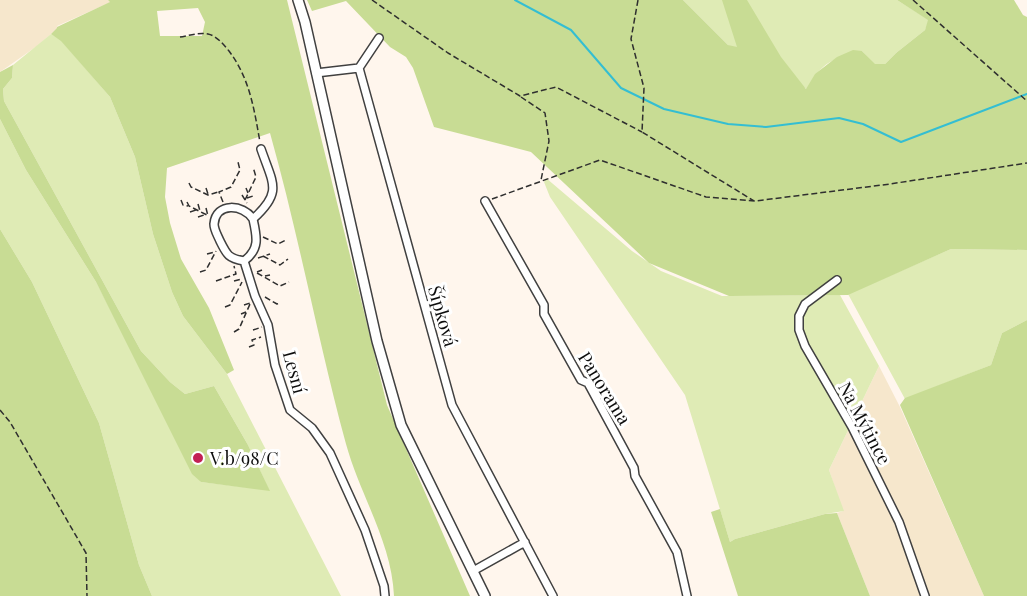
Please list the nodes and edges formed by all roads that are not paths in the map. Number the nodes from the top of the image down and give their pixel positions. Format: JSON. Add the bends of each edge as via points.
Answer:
{"nodes":[{"id":1,"x":298,"y":0,"type":"edge"},
{"id":2,"x":379,"y":38,"type":"dead end"},
{"id":3,"x":359,"y":68,"type":"junction"},
{"id":4,"x":316,"y":73,"type":"junction"},
{"id":5,"x":261,"y":149,"type":"road end"},
{"id":6,"x":485,"y":201,"type":"road end"},
{"id":7,"x":253,"y":219,"type":"junction"},
{"id":8,"x":244,"y":261,"type":"junction"},
{"id":9,"x":837,"y":280,"type":"dead end"},
{"id":10,"x":525,"y":542,"type":"junction"},
{"id":11,"x":473,"y":571,"type":"junction"},
{"id":12,"x":385,"y":596,"type":"edge"},
{"id":13,"x":485,"y":596,"type":"edge"},
{"id":14,"x":553,"y":596,"type":"edge"},
{"id":15,"x":687,"y":596,"type":"edge"},
{"id":16,"x":925,"y":596,"type":"edge"}],
"edges":[{"from":1,"to":4,"type":"street"},
{"from":2,"to":3,"type":"street"},
{"from":3,"to":4,"type":"street"},
{"from":3,"to":10,"type":"street","name":"Šípková","via":[[453,405]]},
{"from":4,"to":11,"type":"street","via":[[377,340],[401,425]]},
{"from":5,"to":7,"type":"street","via":[[274,189],[268,205]]},
{"from":6,"to":15,"type":"street","name":"Panorama","via":[[544,305],[544,314],[580,380],[588,383],[677,552]]},
{"from":7,"to":8,"type":"street","via":[[256,248]]},
{"from":7,"to":8,"type":"street","via":[[237,207],[210,217],[230,257]]},
{"from":8,"to":12,"type":"street","name":"Lesní","via":[[271,334],[275,365],[290,410],[312,428],[330,453],[365,530]]},
{"from":9,"to":16,"type":"street","name":"Na Mýtince","via":[[805,304],[799,316],[799,330],[899,522]]},
{"from":10,"to":11,"type":"street"},
{"from":10,"to":14,"type":"street","name":"Šípková"},
{"from":11,"to":13,"type":"street"}]}
